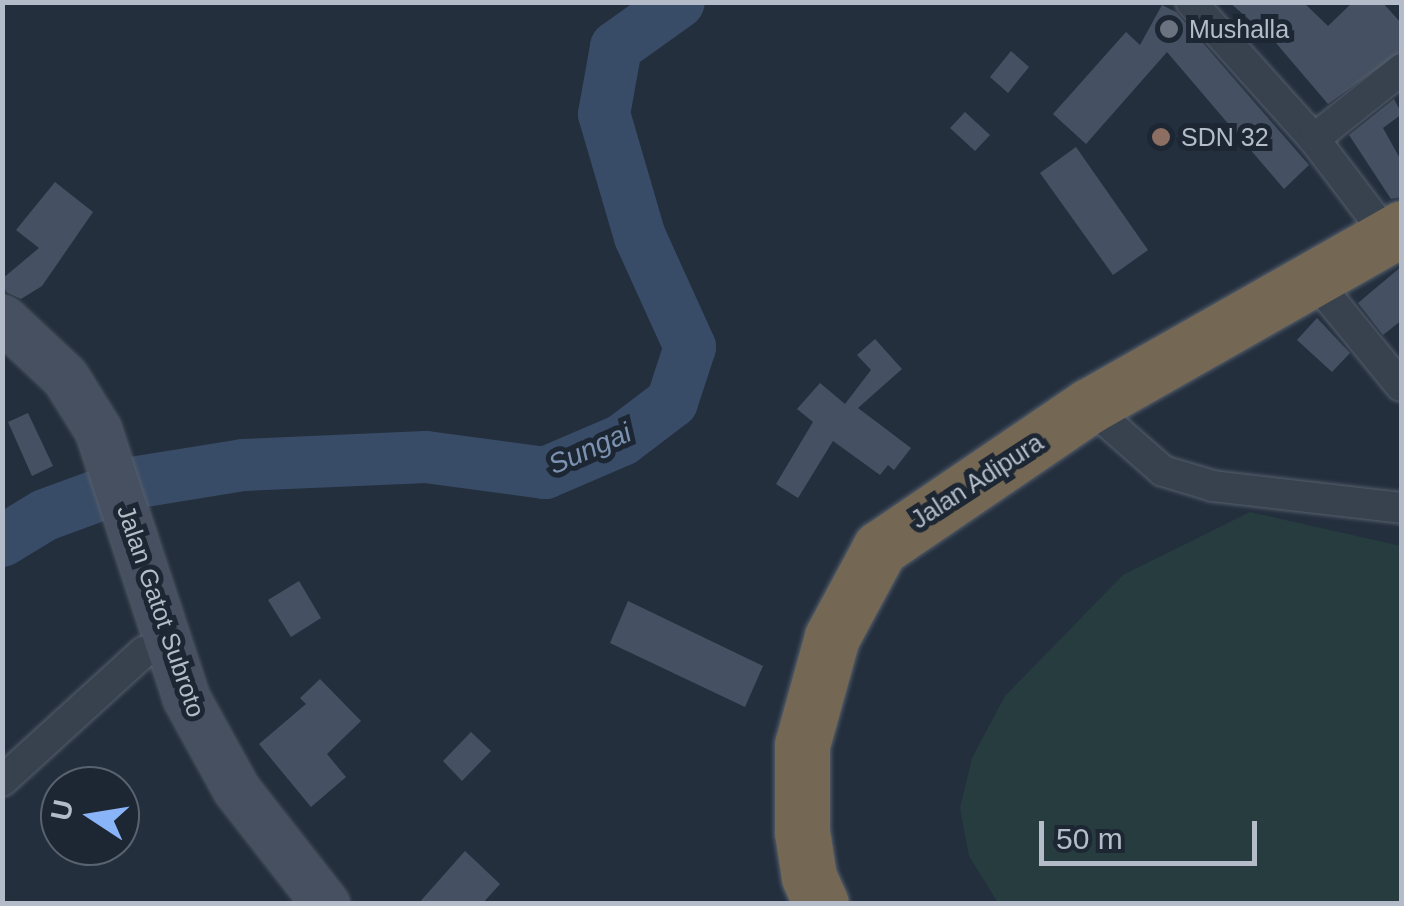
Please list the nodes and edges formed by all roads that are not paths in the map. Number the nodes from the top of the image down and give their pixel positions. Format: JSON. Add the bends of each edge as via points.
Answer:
{"nodes":[{"id":1,"x":1191,"y":2,"type":"edge"},
{"id":2,"x":1402,"y":69,"type":"edge"},
{"id":3,"x":1314,"y":139,"type":"junction"},
{"id":4,"x":1394,"y":232,"type":"edge"},
{"id":5,"x":1312,"y":276,"type":"junction"},
{"id":6,"x":2,"y":318,"type":"edge"},
{"id":7,"x":2,"y":348,"type":"edge"},
{"id":8,"x":1401,"y":386,"type":"edge"},
{"id":9,"x":1089,"y":406,"type":"junction"},
{"id":10,"x":88,"y":441,"type":"junction"},
{"id":11,"x":1402,"y":508,"type":"edge"},
{"id":12,"x":130,"y":560,"type":"junction"},
{"id":13,"x":144,"y":652,"type":"junction"},
{"id":14,"x":2,"y":781,"type":"edge"},
{"id":15,"x":295,"y":904,"type":"edge"},
{"id":16,"x":326,"y":904,"type":"edge"},
{"id":17,"x":822,"y":904,"type":"edge"}],
"edges":[{"from":1,"to":3,"type":"street"},
{"from":2,"to":3,"type":"street"},
{"from":3,"to":4,"type":"street"},
{"from":4,"to":5,"type":"highway","name":"Jalan Adipura"},
{"from":5,"to":8,"type":"street"},
{"from":5,"to":9,"type":"highway","name":"Jalan Adipura"},
{"from":6,"to":10,"type":"street","name":"Jalan Gatot Subroto","via":[[65,377]]},
{"from":7,"to":10,"type":"street","name":"Jalan Gatot Subroto"},
{"from":9,"to":11,"type":"street","via":[[1163,471],[1213,486]]},
{"from":9,"to":17,"type":"highway","name":"Jalan Adipura","via":[[893,538],[855,586],[832,637],[802,745],[802,832],[809,878]]},
{"from":10,"to":12,"type":"street","name":"Jalan Gatot Subroto"},
{"from":12,"to":13,"type":"street","name":"Jalan Gatot Subroto"},
{"from":12,"to":16,"type":"street","name":"Jalan Gatot Subroto","via":[[208,742],[236,789]]},
{"from":13,"to":14,"type":"street"},
{"from":13,"to":15,"type":"street","name":"Jalan Gatot Subroto","via":[[192,767],[230,829]]}]}
